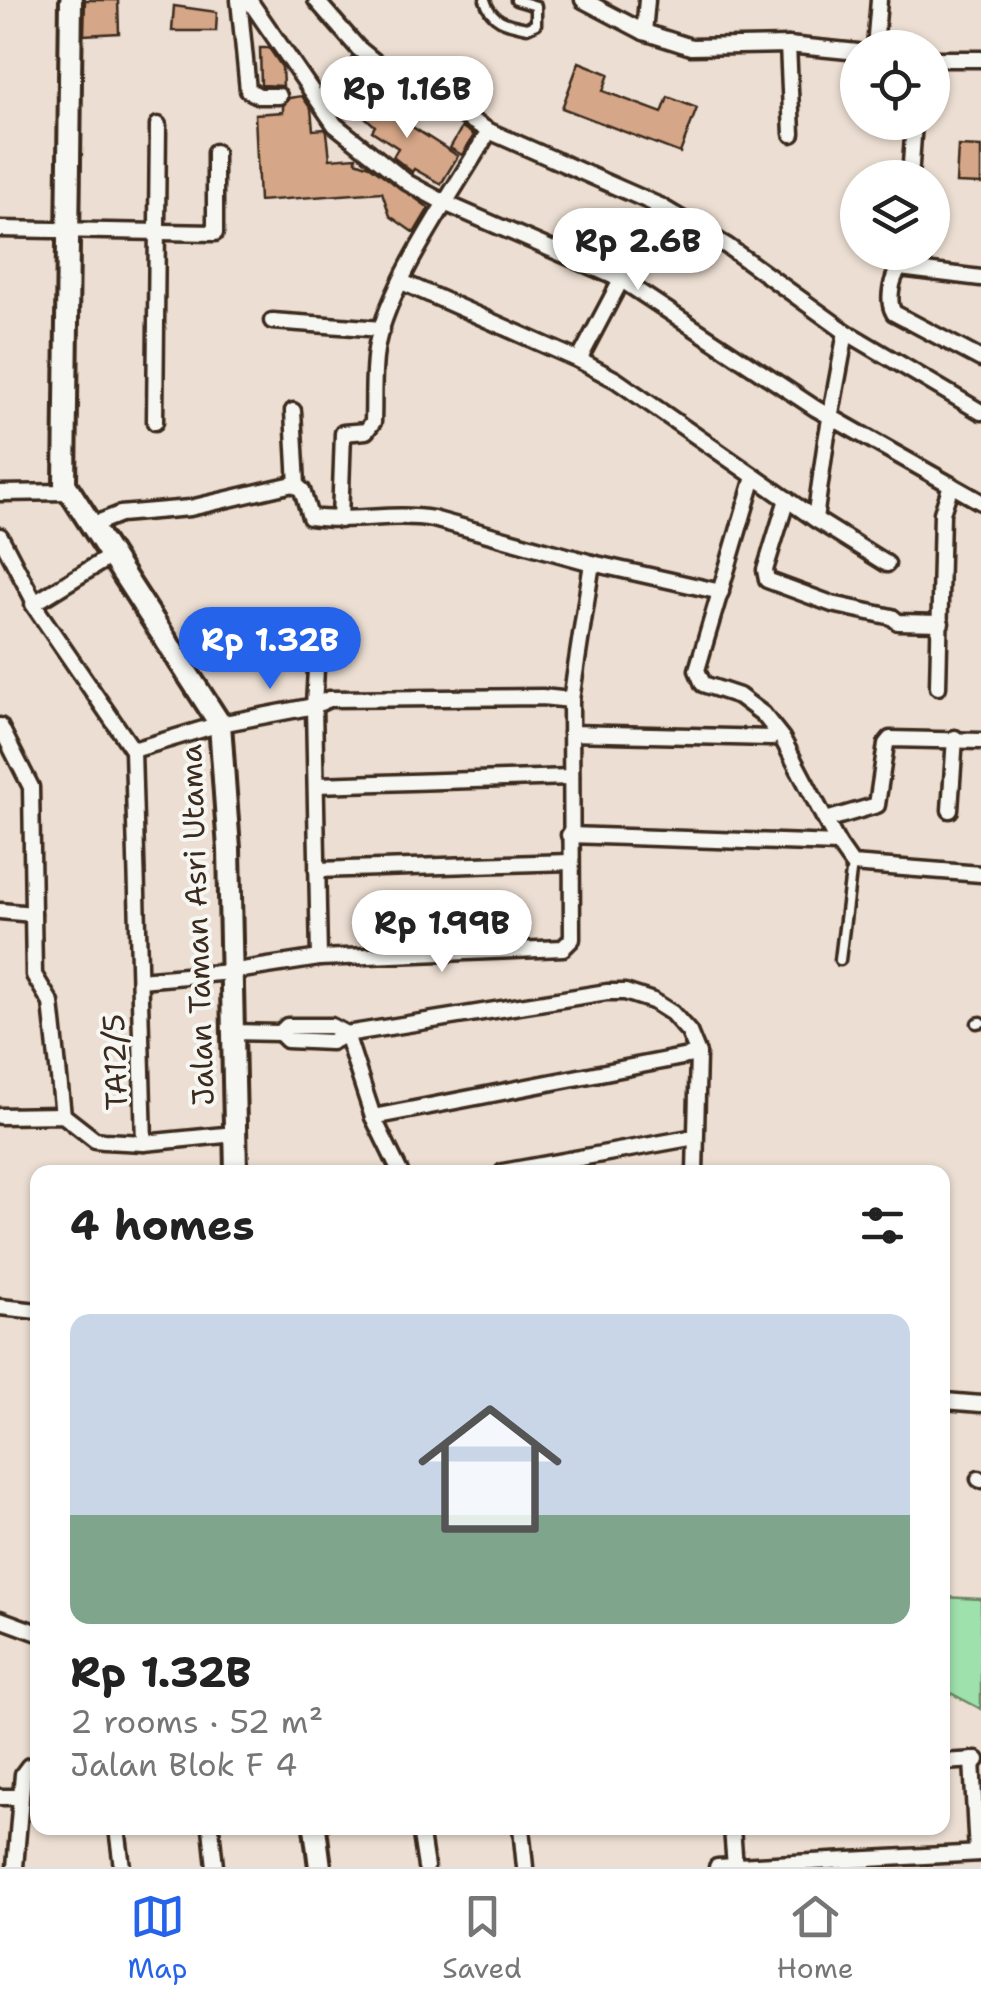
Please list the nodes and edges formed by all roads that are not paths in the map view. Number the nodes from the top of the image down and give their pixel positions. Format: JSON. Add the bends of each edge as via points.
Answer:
{"nodes":[{"id":1,"x":71,"y":0,"type":"edge"},
{"id":2,"x":239,"y":0,"type":"edge"},
{"id":3,"x":249,"y":0,"type":"edge"},
{"id":4,"x":316,"y":0,"type":"edge"},
{"id":5,"x":485,"y":0,"type":"edge"},
{"id":6,"x":516,"y":0,"type":"edge"},
{"id":7,"x":583,"y":0,"type":"edge"},
{"id":8,"x":647,"y":0,"type":"edge"},
{"id":9,"x":878,"y":0,"type":"edge"},
{"id":10,"x":876,"y":30,"type":"edge"},
{"id":11,"x":644,"y":32,"type":"junction"},
{"id":12,"x":788,"y":45,"type":"junction"},
{"id":13,"x":840,"y":50,"type":"edge"},
{"id":14,"x":950,"y":59,"type":"edge"},
{"id":15,"x":981,"y":59,"type":"edge"},
{"id":16,"x":280,"y":96,"type":"dead end"},
{"id":17,"x":158,"y":125,"type":"dead end"},
{"id":18,"x":489,"y":131,"type":"junction"},
{"id":19,"x":792,"y":134,"type":"dead end"},
{"id":20,"x":216,"y":152,"type":"dead end"},
{"id":21,"x":446,"y":204,"type":"junction"},
{"id":22,"x":660,"y":206,"type":"junction"},
{"id":23,"x":0,"y":229,"type":"edge"},
{"id":24,"x":68,"y":229,"type":"junction"},
{"id":25,"x":155,"y":231,"type":"junction"},
{"id":26,"x":981,"y":278,"type":"edge"},
{"id":27,"x":620,"y":279,"type":"junction"},
{"id":28,"x":402,"y":282,"type":"junction"},
{"id":29,"x":272,"y":322,"type":"dead end"},
{"id":30,"x":382,"y":329,"type":"junction"},
{"id":31,"x":846,"y":332,"type":"junction"},
{"id":32,"x":579,"y":360,"type":"junction"},
{"id":33,"x":981,"y":360,"type":"edge"},
{"id":34,"x":294,"y":410,"type":"dead end"},
{"id":35,"x":981,"y":412,"type":"edge"},
{"id":36,"x":830,"y":416,"type":"junction"},
{"id":37,"x":155,"y":422,"type":"dead end"},
{"id":38,"x":754,"y":477,"type":"junction"},
{"id":39,"x":297,"y":485,"type":"junction"},
{"id":40,"x":951,"y":485,"type":"junction"},
{"id":41,"x":68,"y":492,"type":"junction"},
{"id":42,"x":0,"y":493,"type":"edge"},
{"id":43,"x":787,"y":499,"type":"junction"},
{"id":44,"x":981,"y":502,"type":"edge"},
{"id":45,"x":815,"y":519,"type":"junction"},
{"id":46,"x":340,"y":520,"type":"junction"},
{"id":47,"x":92,"y":526,"type":"junction"},
{"id":48,"x":0,"y":536,"type":"edge"},
{"id":49,"x":111,"y":556,"type":"junction"},
{"id":50,"x":592,"y":563,"type":"junction"},
{"id":51,"x":887,"y":564,"type":"dead end"},
{"id":52,"x":721,"y":592,"type":"junction"},
{"id":53,"x":34,"y":604,"type":"junction"},
{"id":54,"x":941,"y":623,"type":"junction"},
{"id":55,"x":318,"y":631,"type":"dead end"},
{"id":56,"x":938,"y":687,"type":"dead end"},
{"id":57,"x":570,"y":700,"type":"junction"},
{"id":58,"x":314,"y":706,"type":"junction"},
{"id":59,"x":227,"y":723,"type":"junction"},
{"id":60,"x":0,"y":726,"type":"edge"},
{"id":61,"x":570,"y":733,"type":"junction"},
{"id":62,"x":770,"y":738,"type":"dead end"},
{"id":63,"x":955,"y":738,"type":"junction"},
{"id":64,"x":981,"y":741,"type":"edge"},
{"id":65,"x":133,"y":750,"type":"junction"},
{"id":66,"x":572,"y":777,"type":"junction"},
{"id":67,"x":316,"y":785,"type":"junction"},
{"id":68,"x":950,"y":810,"type":"dead end"},
{"id":69,"x":826,"y":820,"type":"junction"},
{"id":70,"x":569,"y":835,"type":"junction"},
{"id":71,"x":838,"y":844,"type":"junction"},
{"id":72,"x":570,"y":862,"type":"junction"},
{"id":73,"x":852,"y":864,"type":"junction"},
{"id":74,"x":318,"y":870,"type":"junction"},
{"id":75,"x":981,"y":874,"type":"edge"},
{"id":76,"x":0,"y":911,"type":"edge"},
{"id":77,"x":34,"y":914,"type":"junction"},
{"id":78,"x":319,"y":958,"type":"junction"},
{"id":79,"x":840,"y":960,"type":"dead end"},
{"id":80,"x":230,"y":978,"type":"junction"},
{"id":81,"x":140,"y":980,"type":"junction"},
{"id":82,"x":232,"y":1032,"type":"junction"},
{"id":83,"x":346,"y":1034,"type":"junction"},
{"id":84,"x":698,"y":1054,"type":"junction"},
{"id":85,"x":63,"y":1115,"type":"junction"},
{"id":86,"x":0,"y":1116,"type":"edge"},
{"id":87,"x":373,"y":1116,"type":"junction"},
{"id":88,"x":234,"y":1134,"type":"junction"},
{"id":89,"x":695,"y":1138,"type":"junction"},
{"id":90,"x":144,"y":1143,"type":"junction"},
{"id":91,"x":236,"y":1165,"type":"edge"},
{"id":92,"x":397,"y":1165,"type":"edge"},
{"id":93,"x":542,"y":1165,"type":"edge"},
{"id":94,"x":695,"y":1165,"type":"edge"},
{"id":95,"x":0,"y":1307,"type":"edge"},
{"id":96,"x":30,"y":1310,"type":"edge"},
{"id":97,"x":950,"y":1401,"type":"edge"},
{"id":98,"x":981,"y":1404,"type":"edge"},
{"id":99,"x":0,"y":1618,"type":"edge"},
{"id":100,"x":30,"y":1630,"type":"edge"},
{"id":101,"x":976,"y":1760,"type":"edge"},
{"id":102,"x":950,"y":1762,"type":"edge"},
{"id":103,"x":30,"y":1767,"type":"edge"},
{"id":104,"x":0,"y":1797,"type":"edge"},
{"id":105,"x":21,"y":1797,"type":"junction"},
{"id":106,"x":118,"y":1835,"type":"edge"},
{"id":107,"x":211,"y":1835,"type":"edge"},
{"id":108,"x":316,"y":1835,"type":"edge"},
{"id":109,"x":421,"y":1835,"type":"edge"},
{"id":110,"x":522,"y":1835,"type":"edge"},
{"id":111,"x":733,"y":1835,"type":"edge"},
{"id":112,"x":979,"y":1853,"type":"edge"},
{"id":113,"x":16,"y":1867,"type":"edge"},
{"id":114,"x":122,"y":1867,"type":"edge"},
{"id":115,"x":215,"y":1867,"type":"edge"},
{"id":116,"x":320,"y":1867,"type":"edge"},
{"id":117,"x":426,"y":1867,"type":"edge"},
{"id":118,"x":526,"y":1867,"type":"edge"},
{"id":119,"x":718,"y":1867,"type":"edge"},
{"id":120,"x":735,"y":1867,"type":"edge"}],
"edges":[{"from":1,"to":24,"type":"street"},
{"from":2,"to":16,"type":"street","via":[[248,90]]},
{"from":3,"to":21,"type":"street","via":[[335,124],[408,183]]},
{"from":4,"to":18,"type":"street","via":[[380,66]]},
{"from":5,"to":6,"type":"lane","via":[[496,20],[536,24],[536,6]]},
{"from":7,"to":11,"type":"street"},
{"from":8,"to":11,"type":"street"},
{"from":9,"to":10,"type":"street"},
{"from":11,"to":12,"type":"street","via":[[691,47]]},
{"from":12,"to":13,"type":"street"},
{"from":12,"to":19,"type":"street"},
{"from":14,"to":15,"type":"street"},
{"from":17,"to":25,"type":"street"},
{"from":18,"to":21,"type":"street"},
{"from":18,"to":22,"type":"street"},
{"from":20,"to":25,"type":"street","via":[[215,234]]},
{"from":21,"to":27,"type":"street"},
{"from":21,"to":28,"type":"street"},
{"from":22,"to":27,"type":"street"},
{"from":22,"to":31,"type":"street"},
{"from":23,"to":24,"type":"street"},
{"from":24,"to":25,"type":"street"},
{"from":24,"to":41,"type":"street"},
{"from":25,"to":37,"type":"street"},
{"from":26,"to":33,"type":"street","via":[[900,268],[891,310]]},
{"from":27,"to":32,"type":"street"},
{"from":27,"to":36,"type":"street"},
{"from":28,"to":30,"type":"street"},
{"from":28,"to":32,"type":"street"},
{"from":29,"to":30,"type":"street"},
{"from":30,"to":46,"type":"street","via":[[373,422],[366,431],[344,433]]},
{"from":31,"to":35,"type":"street"},
{"from":31,"to":36,"type":"street"},
{"from":32,"to":38,"type":"street"},
{"from":34,"to":39,"type":"street"},
{"from":36,"to":40,"type":"street"},
{"from":36,"to":45,"type":"street"},
{"from":38,"to":43,"type":"street"},
{"from":38,"to":52,"type":"street"},
{"from":39,"to":46,"type":"street","via":[[310,518]]},
{"from":39,"to":47,"type":"street","via":[[190,508],[120,514]]},
{"from":40,"to":44,"type":"street"},
{"from":40,"to":54,"type":"street","via":[[942,514]]},
{"from":41,"to":42,"type":"street"},
{"from":41,"to":47,"type":"street","name":"Jalan Taman Asri Utama"},
{"from":43,"to":45,"type":"street"},
{"from":43,"to":54,"type":"street","via":[[767,580],[898,622]]},
{"from":45,"to":51,"type":"street"},
{"from":46,"to":50,"type":"street","via":[[408,515]]},
{"from":47,"to":49,"type":"street","name":"Jalan Taman Asri Utama"},
{"from":48,"to":53,"type":"street"},
{"from":49,"to":53,"type":"street"},
{"from":49,"to":59,"type":"street","name":"Jalan Taman Asri Utama"},
{"from":50,"to":52,"type":"street"},
{"from":50,"to":57,"type":"street"},
{"from":52,"to":69,"type":"street","via":[[698,676],[764,714]]},
{"from":53,"to":65,"type":"street"},
{"from":54,"to":56,"type":"street"},
{"from":55,"to":58,"type":"street"},
{"from":57,"to":58,"type":"street","via":[[329,698]]},
{"from":57,"to":61,"type":"street"},
{"from":58,"to":59,"type":"street"},
{"from":58,"to":67,"type":"street"},
{"from":59,"to":65,"type":"street"},
{"from":59,"to":80,"type":"street","name":"Jalan Taman Asri Utama"},
{"from":60,"to":77,"type":"street","via":[[31,786]]},
{"from":61,"to":62,"type":"street"},
{"from":61,"to":66,"type":"street"},
{"from":63,"to":64,"type":"street"},
{"from":63,"to":68,"type":"street"},
{"from":63,"to":69,"type":"street","via":[[890,739],[876,805]]},
{"from":65,"to":81,"type":"street","name":"TA12/5"},
{"from":66,"to":67,"type":"street"},
{"from":66,"to":70,"type":"street"},
{"from":67,"to":74,"type":"street"},
{"from":69,"to":71,"type":"street"},
{"from":70,"to":71,"type":"street"},
{"from":70,"to":72,"type":"street"},
{"from":71,"to":73,"type":"street"},
{"from":72,"to":74,"type":"street"},
{"from":72,"to":78,"type":"street","via":[[572,939],[564,948]]},
{"from":73,"to":75,"type":"street"},
{"from":73,"to":79,"type":"lane"},
{"from":74,"to":78,"type":"street"},
{"from":76,"to":77,"type":"street"},
{"from":77,"to":85,"type":"street","via":[[34,975],[52,1003]]},
{"from":78,"to":80,"type":"street"},
{"from":80,"to":81,"type":"street"},
{"from":80,"to":82,"type":"street","name":"Jalan Taman Asri Utama"},
{"from":81,"to":90,"type":"street","name":"TA12/5"},
{"from":82,"to":83,"type":"street","via":[[331,1026]]},
{"from":82,"to":88,"type":"street","name":"Jalan Taman Asri Utama"},
{"from":83,"to":84,"type":"street","via":[[625,992],[672,1013]]},
{"from":83,"to":87,"type":"street"},
{"from":84,"to":87,"type":"street"},
{"from":84,"to":89,"type":"street"},
{"from":85,"to":86,"type":"street"},
{"from":85,"to":90,"type":"street","via":[[95,1140]]},
{"from":87,"to":92,"type":"street"},
{"from":88,"to":90,"type":"street"},
{"from":88,"to":91,"type":"street","name":"Jalan Taman Asri Utama"},
{"from":89,"to":93,"type":"street"},
{"from":89,"to":94,"type":"street"},
{"from":95,"to":96,"type":"street"},
{"from":97,"to":98,"type":"street"},
{"from":99,"to":100,"type":"street"},
{"from":101,"to":102,"type":"street"},
{"from":101,"to":112,"type":"street"},
{"from":103,"to":105,"type":"street"},
{"from":104,"to":105,"type":"street"},
{"from":105,"to":113,"type":"street"},
{"from":106,"to":114,"type":"street"},
{"from":107,"to":115,"type":"street"},
{"from":108,"to":116,"type":"street"},
{"from":109,"to":117,"type":"street"},
{"from":110,"to":118,"type":"street"},
{"from":111,"to":120,"type":"street"},
{"from":112,"to":120,"type":"street"},
{"from":119,"to":120,"type":"street"}]}
